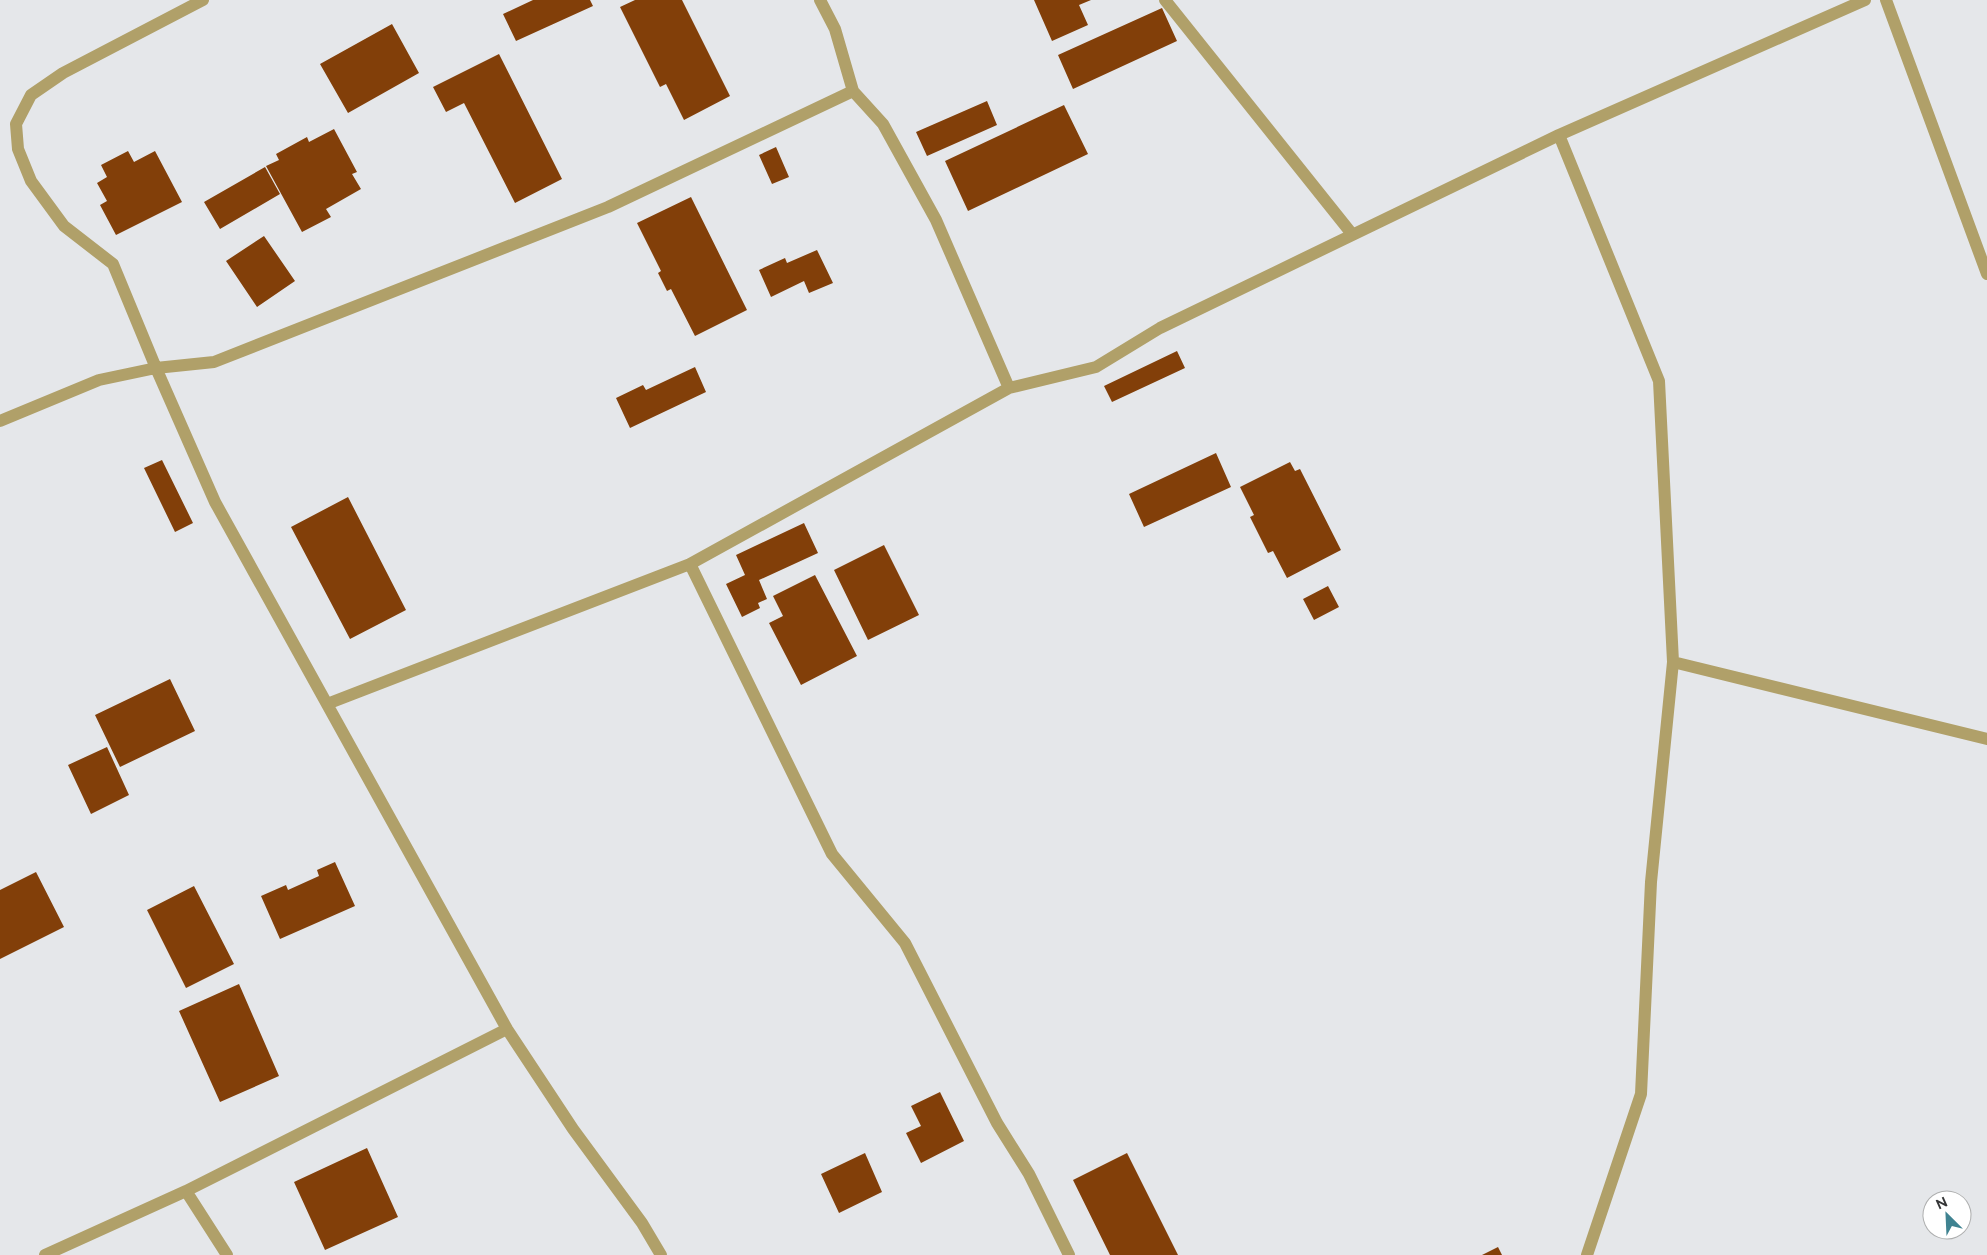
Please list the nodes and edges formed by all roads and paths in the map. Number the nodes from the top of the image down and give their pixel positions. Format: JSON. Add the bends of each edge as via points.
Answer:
{"nodes":[{"id":1,"x":203,"y":0,"type":"edge"},
{"id":2,"x":820,"y":0,"type":"edge"},
{"id":3,"x":1165,"y":0,"type":"edge"},
{"id":4,"x":1865,"y":0,"type":"edge"},
{"id":5,"x":1886,"y":0,"type":"edge"},
{"id":6,"x":854,"y":91,"type":"junction"},
{"id":7,"x":1559,"y":135,"type":"junction"},
{"id":8,"x":1352,"y":234,"type":"junction"},
{"id":9,"x":1987,"y":274,"type":"edge"},
{"id":10,"x":156,"y":368,"type":"junction"},
{"id":11,"x":1008,"y":388,"type":"junction"},
{"id":12,"x":0,"y":421,"type":"edge"},
{"id":13,"x":690,"y":564,"type":"junction"},
{"id":14,"x":1673,"y":662,"type":"junction"},
{"id":15,"x":328,"y":704,"type":"junction"},
{"id":16,"x":1987,"y":739,"type":"edge"},
{"id":17,"x":507,"y":1029,"type":"junction"},
{"id":18,"x":186,"y":1191,"type":"junction"},
{"id":19,"x":45,"y":1255,"type":"edge"},
{"id":20,"x":227,"y":1255,"type":"edge"},
{"id":21,"x":661,"y":1255,"type":"edge"},
{"id":22,"x":1069,"y":1255,"type":"edge"},
{"id":23,"x":1588,"y":1255,"type":"edge"}],
"edges":[{"from":1,"to":10,"type":"street","via":[[63,73],[31,95],[16,124],[18,149],[31,181],[64,226],[114,264]]},
{"from":2,"to":6,"type":"street","via":[[835,29]]},
{"from":3,"to":8,"type":"street"},
{"from":4,"to":7,"type":"street"},
{"from":5,"to":9,"type":"street"},
{"from":6,"to":10,"type":"street","via":[[608,207],[414,284],[214,362]]},
{"from":6,"to":11,"type":"street","via":[[883,124],[936,220]]},
{"from":7,"to":8,"type":"street"},
{"from":7,"to":14,"type":"street","via":[[1658,381]]},
{"from":8,"to":11,"type":"street","via":[[1160,328],[1096,367]]},
{"from":10,"to":12,"type":"street","via":[[99,380]]},
{"from":10,"to":15,"type":"street","via":[[215,502]]},
{"from":11,"to":13,"type":"street"},
{"from":13,"to":15,"type":"street"},
{"from":13,"to":22,"type":"street","via":[[832,854],[906,943],[997,1123],[1029,1174]]},
{"from":14,"to":16,"type":"street"},
{"from":14,"to":23,"type":"street","via":[[1651,882],[1641,1094]]},
{"from":15,"to":17,"type":"street"},
{"from":17,"to":18,"type":"street"},
{"from":17,"to":21,"type":"street"},
{"from":18,"to":19,"type":"street"},
{"from":18,"to":20,"type":"street"}]}
